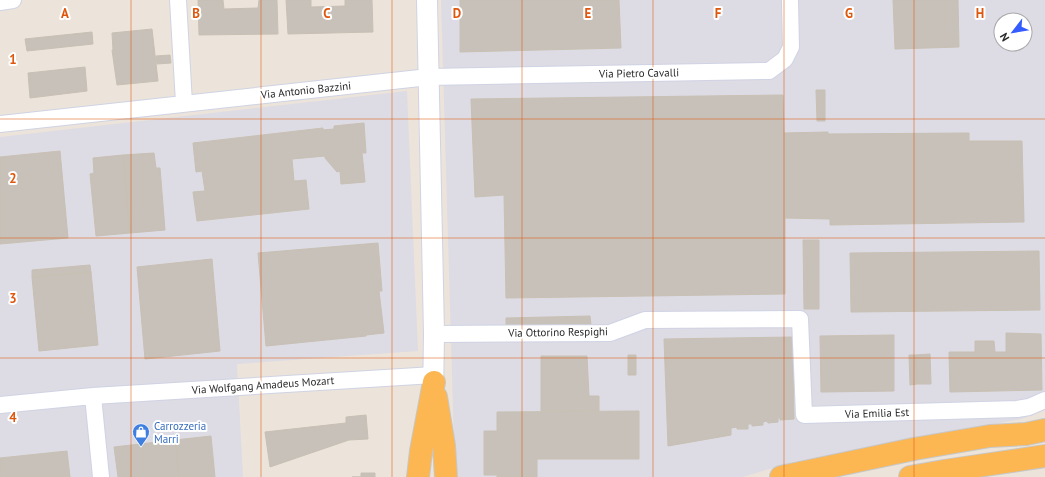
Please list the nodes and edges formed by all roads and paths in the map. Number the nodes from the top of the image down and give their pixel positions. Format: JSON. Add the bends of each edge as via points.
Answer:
{"nodes":[{"id":1,"x":13,"y":0,"type":"edge"},
{"id":2,"x":178,"y":0,"type":"edge"},
{"id":3,"x":427,"y":0,"type":"edge"},
{"id":4,"x":790,"y":0,"type":"edge"},
{"id":5,"x":0,"y":2,"type":"edge"},
{"id":6,"x":429,"y":77,"type":"junction"},
{"id":7,"x":184,"y":103,"type":"junction"},
{"id":8,"x":0,"y":124,"type":"edge"},
{"id":9,"x":800,"y":319,"type":"joint"},
{"id":10,"x":434,"y":334,"type":"junction"},
{"id":11,"x":434,"y":378,"type":"junction"},
{"id":12,"x":93,"y":396,"type":"junction"},
{"id":13,"x":1045,"y":400,"type":"edge"},
{"id":14,"x":0,"y":405,"type":"edge"},
{"id":15,"x":1045,"y":416,"type":"edge"},
{"id":16,"x":1045,"y":430,"type":"edge"},
{"id":17,"x":990,"y":436,"type":"junction"},
{"id":18,"x":1045,"y":456,"type":"edge"},
{"id":19,"x":816,"y":470,"type":"junction"},
{"id":20,"x":101,"y":477,"type":"edge"},
{"id":21,"x":418,"y":477,"type":"edge"},
{"id":22,"x":429,"y":477,"type":"edge"},
{"id":23,"x":446,"y":477,"type":"edge"},
{"id":24,"x":781,"y":477,"type":"edge"},
{"id":25,"x":794,"y":477,"type":"edge"},
{"id":26,"x":910,"y":477,"type":"edge"}],
"edges":[{"from":1,"to":5,"type":"street"},
{"from":2,"to":7,"type":"street"},
{"from":3,"to":6,"type":"street"},
{"from":4,"to":6,"type":"street","name":"Via Pietro Cavalli","via":[[791,46],[785,59],[769,71]]},
{"from":6,"to":7,"type":"street","name":"Via Antonio Bazzini"},
{"from":6,"to":10,"type":"street"},
{"from":7,"to":8,"type":"street","name":"Via Antonio Bazzini"},
{"from":9,"to":10,"type":"street","name":"Via Ottorino Respighi","via":[[645,320],[610,332]]},
{"from":9,"to":13,"type":"street","name":"Via Emilia Est","via":[[804,415],[1017,409]]},
{"from":10,"to":11,"type":"street"},
{"from":11,"to":12,"type":"street","name":"Via Wolfgang Amadeus Mozart"},
{"from":11,"to":21,"type":"highway"},
{"from":11,"to":22,"type":"street"},
{"from":11,"to":23,"type":"highway"},
{"from":12,"to":14,"type":"street","name":"Via Wolfgang Amadeus Mozart"},
{"from":12,"to":20,"type":"street"},
{"from":15,"to":17,"type":"highway"},
{"from":16,"to":17,"type":"highway"},
{"from":17,"to":19,"type":"highway"},
{"from":18,"to":26,"type":"highway"},
{"from":19,"to":24,"type":"highway"},
{"from":19,"to":25,"type":"highway"}]}
